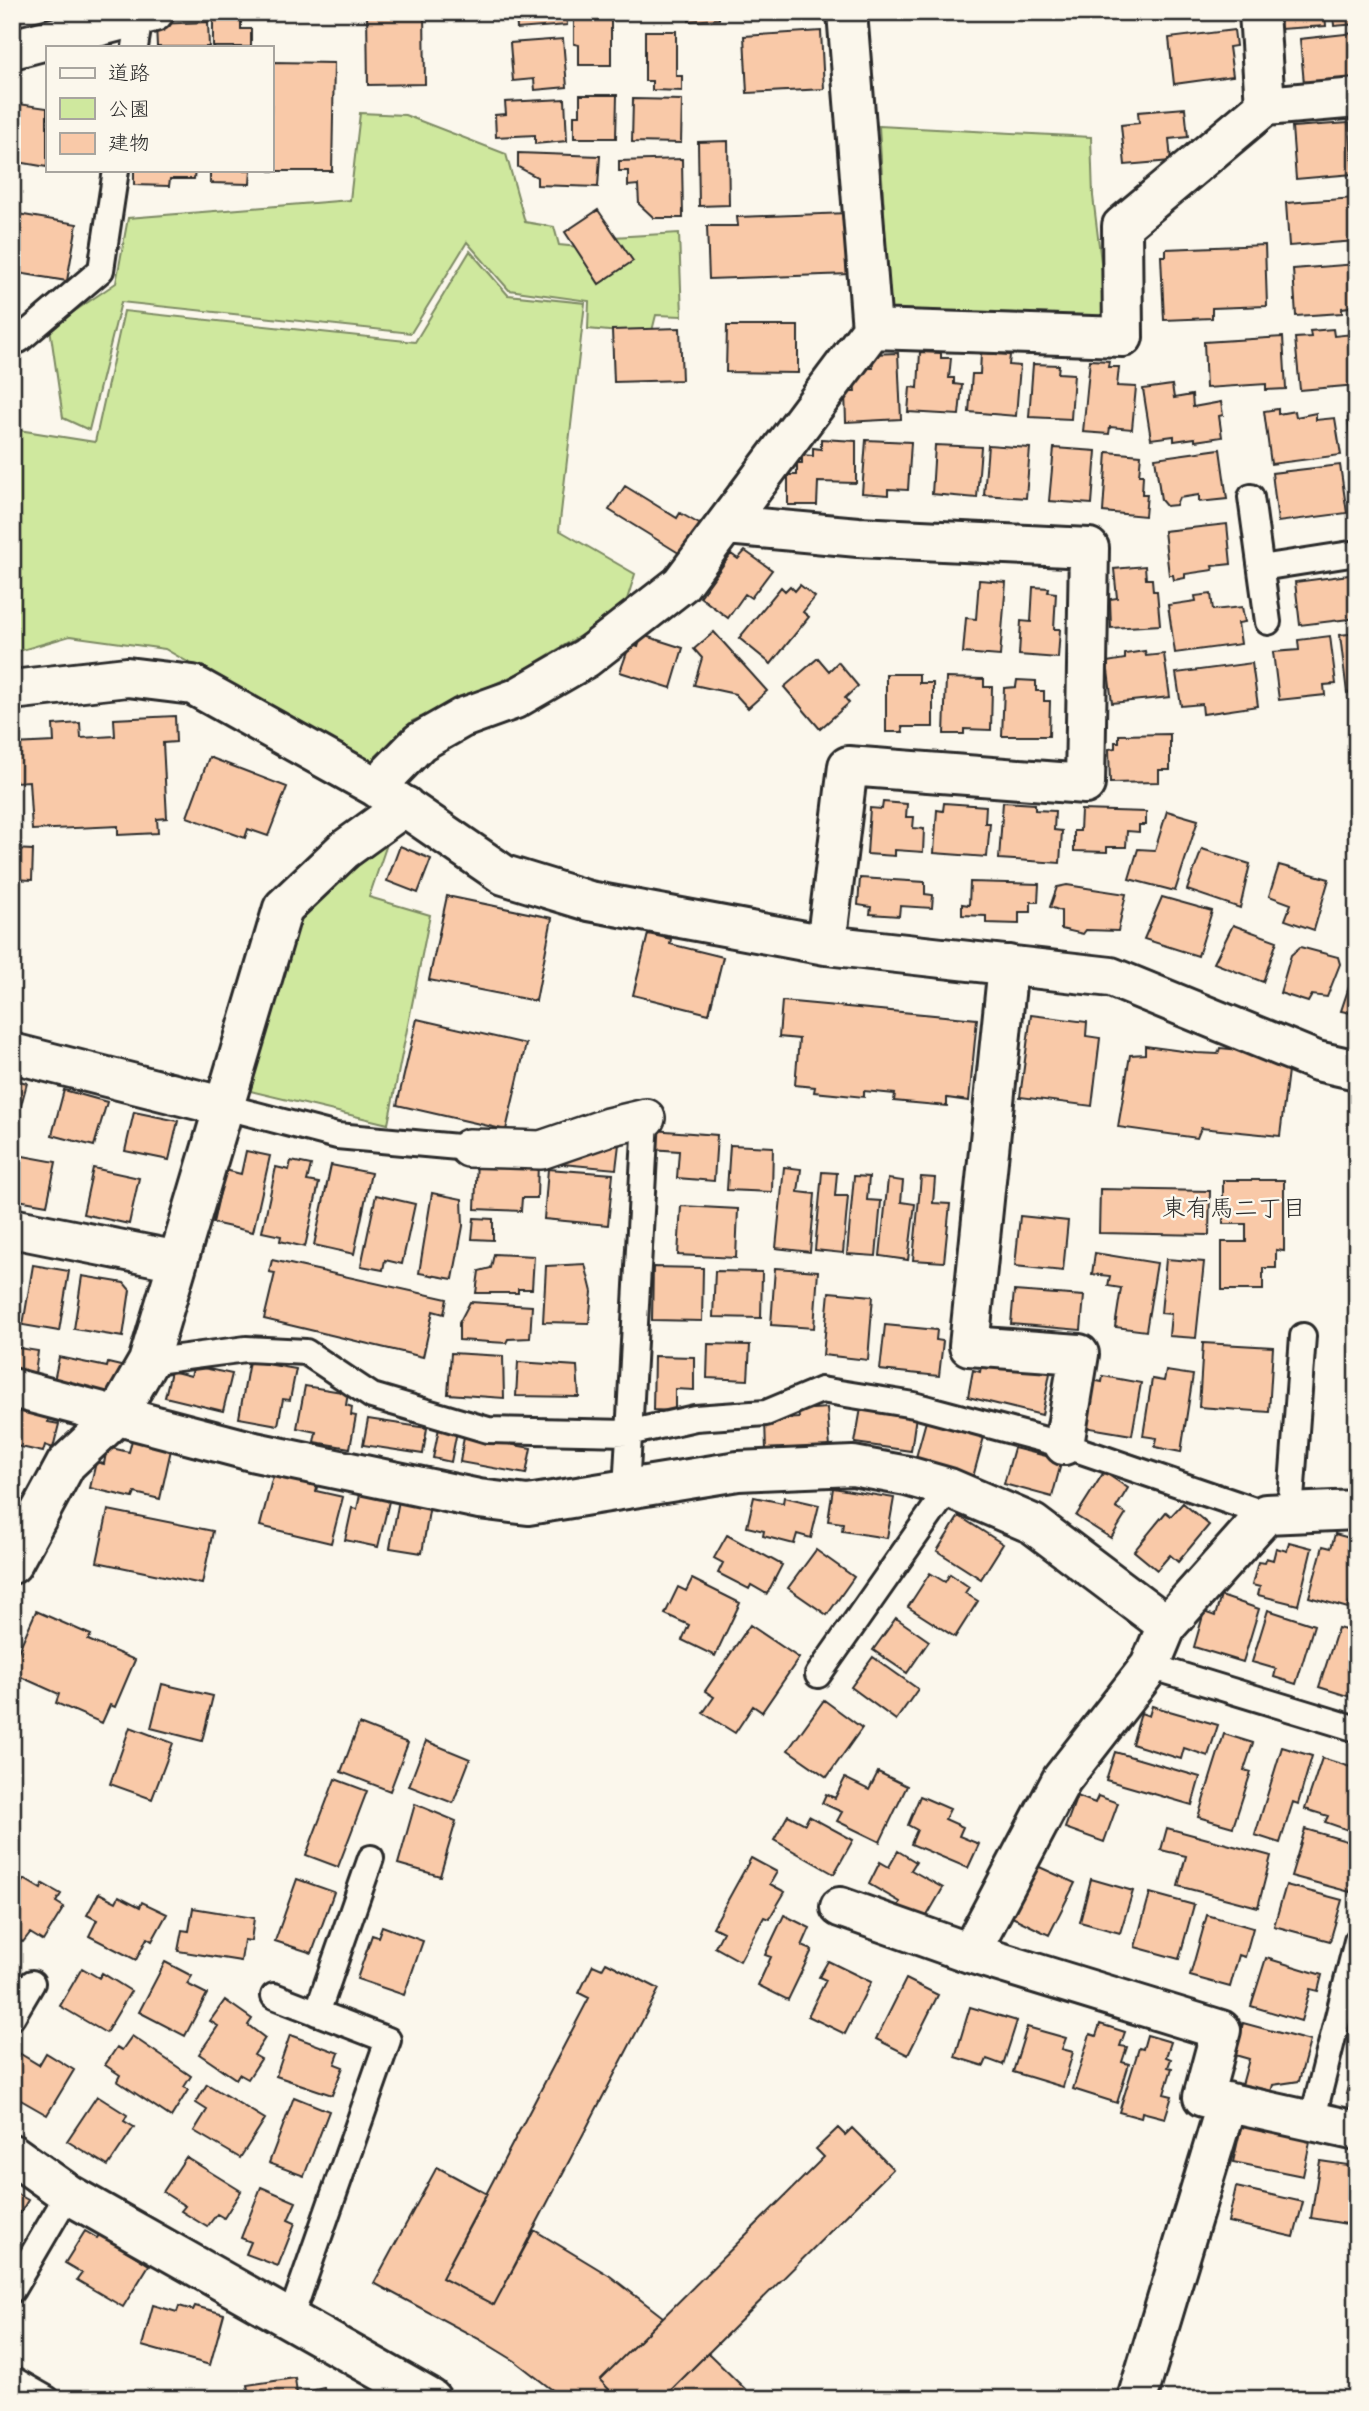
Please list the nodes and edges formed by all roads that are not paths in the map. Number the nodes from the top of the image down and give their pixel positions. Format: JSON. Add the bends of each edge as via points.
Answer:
{"nodes":[{"id":1,"x":847,"y":12,"type":"edge"},
{"id":2,"x":1259,"y":12,"type":"edge"},
{"id":3,"x":143,"y":25,"type":"edge"},
{"id":4,"x":12,"y":49,"type":"edge"},
{"id":5,"x":1357,"y":98,"type":"edge"},
{"id":6,"x":1265,"y":106,"type":"junction"},
{"id":7,"x":116,"y":172,"type":"edge"},
{"id":8,"x":872,"y":329,"type":"junction"},
{"id":9,"x":12,"y":340,"type":"edge"},
{"id":10,"x":1251,"y":496,"type":"dead end"},
{"id":11,"x":727,"y":525,"type":"junction"},
{"id":12,"x":1357,"y":553,"type":"edge"},
{"id":13,"x":1261,"y":568,"type":"junction"},
{"id":14,"x":1268,"y":622,"type":"dead end"},
{"id":15,"x":12,"y":690,"type":"edge"},
{"id":16,"x":391,"y":797,"type":"junction"},
{"id":17,"x":826,"y":945,"type":"junction"},
{"id":18,"x":1007,"y":965,"type":"junction"},
{"id":19,"x":12,"y":1053,"type":"edge"},
{"id":20,"x":1357,"y":1070,"type":"edge"},
{"id":21,"x":222,"y":1106,"type":"junction"},
{"id":22,"x":646,"y":1118,"type":"joint"},
{"id":23,"x":469,"y":1148,"type":"joint"},
{"id":24,"x":12,"y":1228,"type":"edge"},
{"id":25,"x":178,"y":1261,"type":"junction"},
{"id":26,"x":1303,"y":1336,"type":"dead end"},
{"id":27,"x":148,"y":1362,"type":"junction"},
{"id":28,"x":12,"y":1388,"type":"edge"},
{"id":29,"x":117,"y":1416,"type":"junction"},
{"id":30,"x":628,"y":1433,"type":"junction"},
{"id":31,"x":1064,"y":1445,"type":"junction"},
{"id":32,"x":949,"y":1488,"type":"junction"},
{"id":33,"x":626,"y":1491,"type":"junction"},
{"id":34,"x":1357,"y":1510,"type":"edge"},
{"id":35,"x":1278,"y":1513,"type":"junction"},
{"id":36,"x":12,"y":1564,"type":"edge"},
{"id":37,"x":1167,"y":1625,"type":"junction"},
{"id":38,"x":1150,"y":1666,"type":"junction"},
{"id":39,"x":818,"y":1675,"type":"dead end"},
{"id":40,"x":1357,"y":1729,"type":"edge"},
{"id":41,"x":371,"y":1858,"type":"dead end"},
{"id":42,"x":840,"y":1907,"type":"dead end"},
{"id":43,"x":1357,"y":1941,"type":"edge"},
{"id":44,"x":970,"y":1953,"type":"junction"},
{"id":45,"x":32,"y":1983,"type":"dead end"},
{"id":46,"x":274,"y":1996,"type":"dead end"},
{"id":47,"x":317,"y":2012,"type":"junction"},
{"id":48,"x":12,"y":2017,"type":"edge"},
{"id":49,"x":1227,"y":2102,"type":"junction"},
{"id":50,"x":1312,"y":2121,"type":"junction"},
{"id":51,"x":1357,"y":2131,"type":"edge"},
{"id":52,"x":12,"y":2154,"type":"edge"},
{"id":53,"x":68,"y":2194,"type":"junction"},
{"id":54,"x":12,"y":2290,"type":"edge"},
{"id":55,"x":290,"y":2319,"type":"junction"},
{"id":56,"x":12,"y":2379,"type":"edge"},
{"id":57,"x":47,"y":2399,"type":"edge"},
{"id":58,"x":430,"y":2399,"type":"edge"},
{"id":59,"x":1137,"y":2399,"type":"edge"}],
"edges":[{"from":1,"to":8,"type":"street"},
{"from":2,"to":6,"type":"street"},
{"from":3,"to":4,"type":"street"},
{"from":5,"to":6,"type":"street"},
{"from":6,"to":8,"type":"street","via":[[1122,226],[1123,337]]},
{"from":7,"to":9,"type":"lane","via":[[101,270],[19,340]]},
{"from":8,"to":11,"type":"street"},
{"from":10,"to":13,"type":"lane"},
{"from":11,"to":16,"type":"street","via":[[681,584],[586,659],[515,699],[462,718],[420,742]]},
{"from":11,"to":17,"type":"street","via":[[858,537],[1089,548],[1085,785],[848,766]]},
{"from":12,"to":13,"type":"lane"},
{"from":13,"to":14,"type":"lane"},
{"from":15,"to":16,"type":"street","via":[[127,677],[193,685]]},
{"from":16,"to":17,"type":"street","via":[[505,875],[589,901]]},
{"from":16,"to":21,"type":"street","via":[[283,908]]},
{"from":17,"to":18,"type":"street"},
{"from":18,"to":20,"type":"street","via":[[1111,976],[1317,1061]]},
{"from":18,"to":31,"type":"street","via":[[970,1346],[1079,1354]]},
{"from":19,"to":21,"type":"street"},
{"from":21,"to":23,"type":"lane","via":[[337,1136]]},
{"from":21,"to":25,"type":"street"},
{"from":22,"to":23,"type":"street","via":[[541,1150]]},
{"from":22,"to":30,"type":"lane"},
{"from":24,"to":25,"type":"street"},
{"from":25,"to":27,"type":"street"},
{"from":26,"to":35,"type":"lane"},
{"from":27,"to":29,"type":"street"},
{"from":27,"to":30,"type":"lane","via":[[247,1349],[306,1352],[372,1396],[488,1430]]},
{"from":28,"to":29,"type":"street"},
{"from":29,"to":33,"type":"street","via":[[255,1452],[479,1499],[528,1505]]},
{"from":29,"to":36,"type":"street","via":[[66,1464]]},
{"from":30,"to":31,"type":"lane","via":[[695,1418],[766,1413],[821,1390],[914,1405]]},
{"from":30,"to":33,"type":"lane"},
{"from":31,"to":35,"type":"lane"},
{"from":32,"to":33,"type":"street","via":[[853,1466],[738,1471]]},
{"from":32,"to":37,"type":"street","via":[[1033,1524]]},
{"from":32,"to":39,"type":"lane"},
{"from":34,"to":35,"type":"street"},
{"from":35,"to":37,"type":"street"},
{"from":37,"to":38,"type":"street"},
{"from":38,"to":40,"type":"lane"},
{"from":38,"to":44,"type":"street","via":[[1062,1779]]},
{"from":41,"to":47,"type":"lane"},
{"from":42,"to":44,"type":"street"},
{"from":43,"to":50,"type":"lane"},
{"from":44,"to":49,"type":"street","via":[[1221,2031],[1203,2097]]},
{"from":45,"to":48,"type":"lane"},
{"from":46,"to":47,"type":"lane"},
{"from":47,"to":55,"type":"lane","via":[[388,2040]]},
{"from":49,"to":50,"type":"street"},
{"from":49,"to":59,"type":"street"},
{"from":50,"to":51,"type":"street"},
{"from":52,"to":53,"type":"street"},
{"from":53,"to":54,"type":"lane"},
{"from":53,"to":55,"type":"street"},
{"from":55,"to":58,"type":"street"},
{"from":56,"to":57,"type":"lane"}]}
